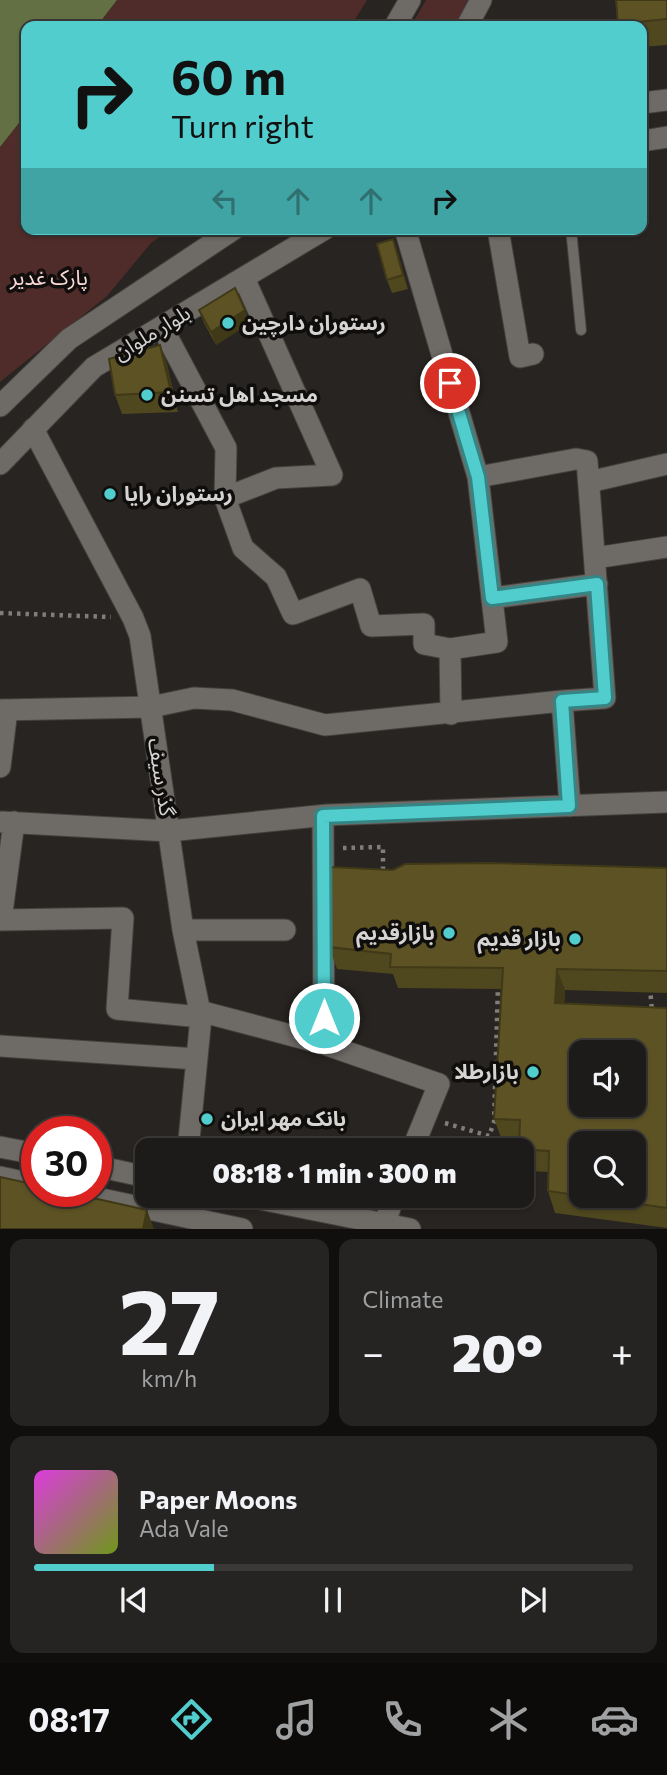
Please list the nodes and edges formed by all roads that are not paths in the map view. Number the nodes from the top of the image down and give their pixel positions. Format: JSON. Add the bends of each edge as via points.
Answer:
{"nodes":[{"id":1,"x":410,"y":0,"type":"edge"},
{"id":2,"x":481,"y":0,"type":"edge"},
{"id":3,"x":398,"y":21,"type":"edge"},
{"id":4,"x":470,"y":21,"type":"edge"},
{"id":5,"x":667,"y":100,"type":"edge"},
{"id":6,"x":647,"y":102,"type":"edge"},
{"id":7,"x":667,"y":137,"type":"edge"},
{"id":8,"x":647,"y":140,"type":"edge"},
{"id":9,"x":225,"y":235,"type":"edge"},
{"id":10,"x":315,"y":235,"type":"edge"},
{"id":11,"x":407,"y":235,"type":"edge"},
{"id":12,"x":499,"y":235,"type":"edge"},
{"id":13,"x":572,"y":235,"type":"edge"},
{"id":14,"x":244,"y":278,"type":"junction"},
{"id":15,"x":162,"y":327,"type":"junction"},
{"id":16,"x":581,"y":330,"type":"dead end"},
{"id":17,"x":533,"y":354,"type":"dead end"},
{"id":18,"x":0,"y":406,"type":"edge"},
{"id":19,"x":33,"y":429,"type":"junction"},
{"id":20,"x":0,"y":464,"type":"edge"},
{"id":21,"x":667,"y":464,"type":"edge"},
{"id":22,"x":478,"y":477,"type":"junction"},
{"id":23,"x":589,"y":482,"type":"junction"},
{"id":24,"x":225,"y":498,"type":"junction"},
{"id":25,"x":667,"y":547,"type":"edge"},
{"id":26,"x":595,"y":558,"type":"junction"},
{"id":27,"x":597,"y":584,"type":"junction"},
{"id":28,"x":492,"y":598,"type":"junction"},
{"id":29,"x":450,"y":649,"type":"junction"},
{"id":30,"x":562,"y":701,"type":"junction"},
{"id":31,"x":151,"y":707,"type":"junction"},
{"id":32,"x":4,"y":710,"type":"edge"},
{"id":33,"x":451,"y":714,"type":"junction"},
{"id":34,"x":0,"y":767,"type":"edge"},
{"id":35,"x":667,"y":802,"type":"edge"},
{"id":36,"x":569,"y":806,"type":"junction"},
{"id":37,"x":323,"y":816,"type":"junction"},
{"id":38,"x":7,"y":822,"type":"edge"},
{"id":39,"x":169,"y":831,"type":"junction"},
{"id":40,"x":0,"y":920,"type":"edge"},
{"id":41,"x":0,"y":926,"type":"edge"},
{"id":42,"x":183,"y":930,"type":"junction"},
{"id":43,"x":285,"y":930,"type":"dead end"},
{"id":44,"x":201,"y":1017,"type":"junction"},
{"id":45,"x":324,"y":1044,"type":"junction"},
{"id":46,"x":0,"y":1046,"type":"edge"},
{"id":47,"x":197,"y":1059,"type":"junction"},
{"id":48,"x":189,"y":1138,"type":"edge"},
{"id":49,"x":416,"y":1138,"type":"edge"},
{"id":50,"x":0,"y":1147,"type":"edge"},
{"id":51,"x":21,"y":1151,"type":"edge"},
{"id":52,"x":112,"y":1169,"type":"edge"},
{"id":53,"x":135,"y":1174,"type":"edge"},
{"id":54,"x":0,"y":1177,"type":"edge"},
{"id":55,"x":21,"y":1182,"type":"edge"},
{"id":56,"x":112,"y":1201,"type":"edge"},
{"id":57,"x":305,"y":1208,"type":"edge"},
{"id":58,"x":390,"y":1208,"type":"edge"},
{"id":59,"x":384,"y":1224,"type":"junction"},
{"id":60,"x":242,"y":1229,"type":"edge"},
{"id":61,"x":410,"y":1229,"type":"edge"}],
"edges":[{"from":1,"to":3,"type":"street"},
{"from":2,"to":4,"type":"street"},
{"from":5,"to":6,"type":"street"},
{"from":7,"to":8,"type":"street"},
{"from":9,"to":18,"type":"street","name":"بلوار ملوان","via":[[69,339]]},
{"from":10,"to":14,"type":"street","name":"بلوار ملوان"},
{"from":11,"to":22,"type":"street"},
{"from":12,"to":17,"type":"street","via":[[520,357]]},
{"from":13,"to":16,"type":"lane"},
{"from":14,"to":15,"type":"street","name":"بلوار ملوان"},
{"from":14,"to":24,"type":"street","via":[[332,475],[276,478]]},
{"from":15,"to":19,"type":"street","name":"بلوار ملوان","via":[[94,367]]},
{"from":15,"to":24,"type":"street","via":[[226,448]]},
{"from":19,"to":20,"type":"street","name":"بلوار ملوان"},
{"from":19,"to":31,"type":"street","name":"گذر سیف","via":[[133,618]]},
{"from":21,"to":23,"type":"street"},
{"from":22,"to":23,"type":"street","via":[[576,459],[587,461]]},
{"from":22,"to":28,"type":"street"},
{"from":23,"to":26,"type":"street"},
{"from":24,"to":29,"type":"street","via":[[243,548],[276,577],[293,614],[360,589],[371,626],[424,624],[424,644]]},
{"from":25,"to":26,"type":"street"},
{"from":26,"to":27,"type":"street"},
{"from":27,"to":28,"type":"street"},
{"from":27,"to":30,"type":"street","via":[[605,698]]},
{"from":28,"to":29,"type":"street","via":[[497,642]]},
{"from":29,"to":33,"type":"street"},
{"from":30,"to":33,"type":"street"},
{"from":30,"to":36,"type":"street"},
{"from":31,"to":32,"type":"street"},
{"from":31,"to":33,"type":"street","via":[[194,698],[232,700],[325,725]]},
{"from":31,"to":39,"type":"street","name":"گذر سیف"},
{"from":32,"to":34,"type":"street"},
{"from":35,"to":36,"type":"street"},
{"from":36,"to":37,"type":"street"},
{"from":37,"to":39,"type":"street"},
{"from":37,"to":45,"type":"street"},
{"from":38,"to":39,"type":"street"},
{"from":38,"to":40,"type":"street"},
{"from":39,"to":42,"type":"street","name":"گذر سیف"},
{"from":40,"to":41,"type":"street"},
{"from":40,"to":44,"type":"street","via":[[123,918],[117,1009]]},
{"from":42,"to":43,"type":"street"},
{"from":42,"to":44,"type":"street","name":"گذر سیف"},
{"from":44,"to":45,"type":"street","via":[[207,1013]]},
{"from":44,"to":47,"type":"street","name":"گذر سیف"},
{"from":45,"to":49,"type":"street","via":[[439,1084]]},
{"from":46,"to":47,"type":"street"},
{"from":47,"to":48,"type":"street","name":"گذر سیف"},
{"from":50,"to":51,"type":"street"},
{"from":52,"to":53,"type":"street"},
{"from":54,"to":55,"type":"street"},
{"from":56,"to":60,"type":"street"},
{"from":57,"to":59,"type":"street"},
{"from":58,"to":59,"type":"street"},
{"from":59,"to":61,"type":"street"}]}
